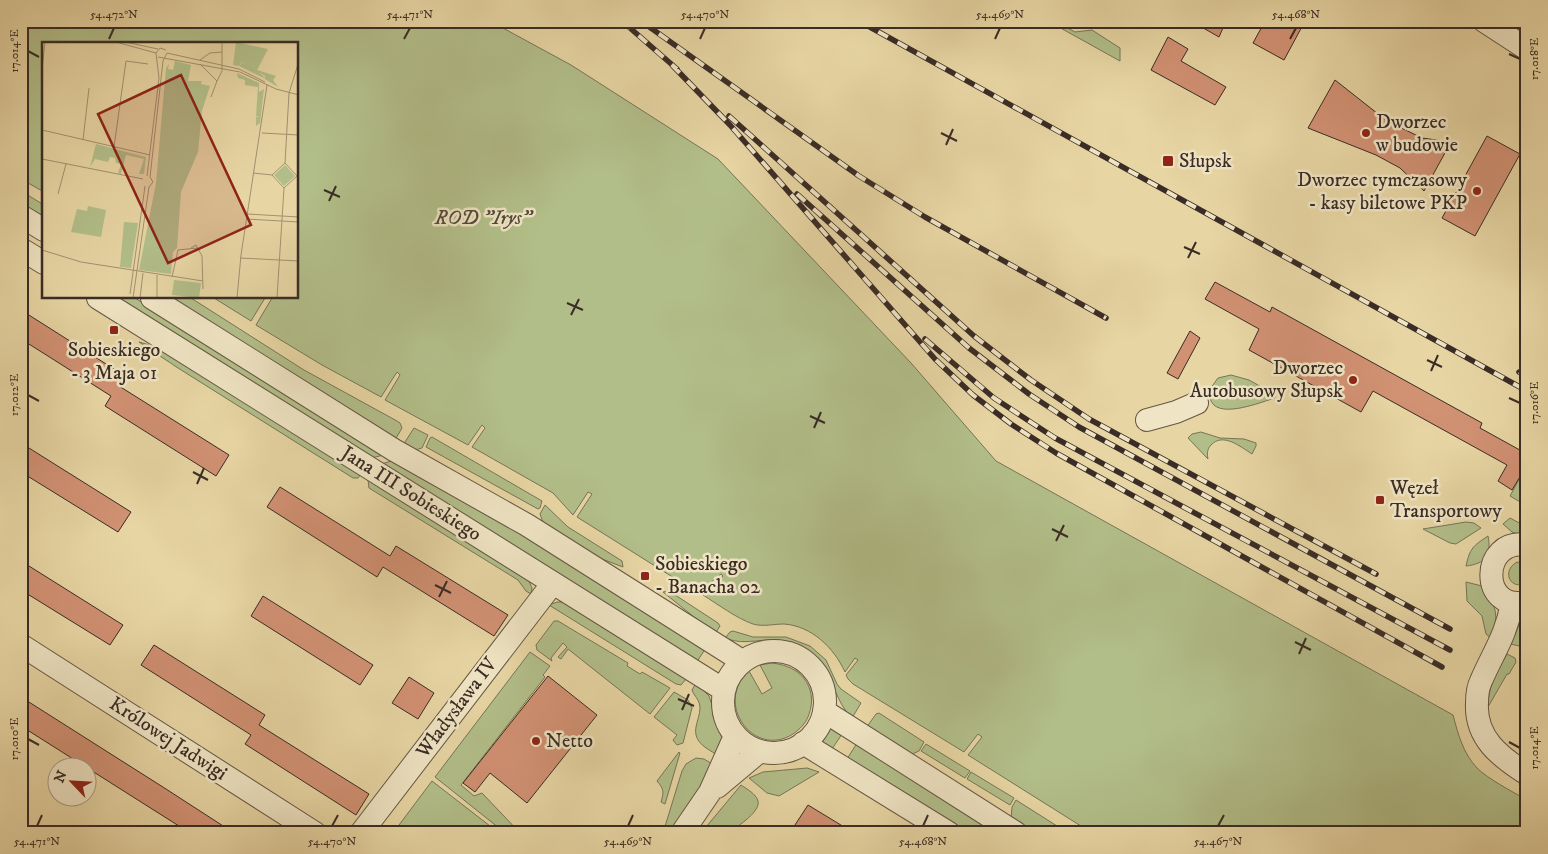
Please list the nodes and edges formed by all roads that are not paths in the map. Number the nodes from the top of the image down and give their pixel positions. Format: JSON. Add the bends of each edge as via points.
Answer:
{"nodes":[{"id":1,"x":1484,"y":21,"type":"edge"},
{"id":2,"x":1527,"y":49,"type":"edge"},
{"id":3,"x":21,"y":216,"type":"edge"},
{"id":4,"x":42,"y":229,"type":"edge"},
{"id":5,"x":21,"y":249,"type":"edge"},
{"id":6,"x":42,"y":262,"type":"edge"},
{"id":7,"x":100,"y":299,"type":"edge"},
{"id":8,"x":154,"y":299,"type":"edge"},
{"id":9,"x":1198,"y":403,"type":"dead end"},
{"id":10,"x":1148,"y":420,"type":"dead end"},
{"id":11,"x":1527,"y":545,"type":"edge"},
{"id":12,"x":553,"y":583,"type":"junction"},
{"id":13,"x":1519,"y":602,"type":"edge"},
{"id":14,"x":21,"y":645,"type":"edge"},
{"id":15,"x":742,"y":662,"type":"junction"},
{"id":16,"x":724,"y":690,"type":"junction"},
{"id":17,"x":824,"y":712,"type":"junction"},
{"id":18,"x":736,"y":736,"type":"junction"},
{"id":19,"x":803,"y":743,"type":"junction"},
{"id":20,"x":760,"y":751,"type":"junction"},
{"id":21,"x":1527,"y":774,"type":"edge"},
{"id":22,"x":710,"y":792,"type":"junction"},
{"id":23,"x":315,"y":833,"type":"edge"},
{"id":24,"x":361,"y":833,"type":"edge"},
{"id":25,"x":682,"y":833,"type":"edge"},
{"id":26,"x":949,"y":833,"type":"edge"},
{"id":27,"x":1016,"y":833,"type":"edge"}],
"edges":[{"from":1,"to":2,"type":"street"},
{"from":3,"to":4,"type":"street"},
{"from":5,"to":6,"type":"street"},
{"from":7,"to":12,"type":"street","name":"Jana III Sobieskiego"},
{"from":8,"to":15,"type":"street","name":"Jana III Sobieskiego","via":[[394,450],[527,525]]},
{"from":9,"to":10,"type":"street"},
{"from":11,"to":13,"type":"street","via":[[1512,545],[1502,550],[1492,569],[1491,582],[1495,590],[1501,597]]},
{"from":12,"to":16,"type":"street","name":"Jana III Sobieskiego"},
{"from":12,"to":24,"type":"street","name":"Władysława IV"},
{"from":13,"to":21,"type":"street","via":[[1480,682],[1477,708],[1486,740],[1502,757]]},
{"from":14,"to":23,"type":"street","name":"Królowej Jadwigi"},
{"from":15,"to":16,"type":"street","via":[[727,679]]},
{"from":15,"to":17,"type":"street","via":[[767,651],[780,651],[802,659],[816,673],[824,691]]},
{"from":16,"to":18,"type":"street","via":[[724,715]]},
{"from":17,"to":19,"type":"street","via":[[813,735]]},
{"from":17,"to":27,"type":"street"},
{"from":18,"to":20,"type":"street"},
{"from":18,"to":22,"type":"street"},
{"from":19,"to":20,"type":"street","via":[[782,752]]},
{"from":19,"to":26,"type":"street"},
{"from":20,"to":22,"type":"street"},
{"from":22,"to":25,"type":"street"}]}
